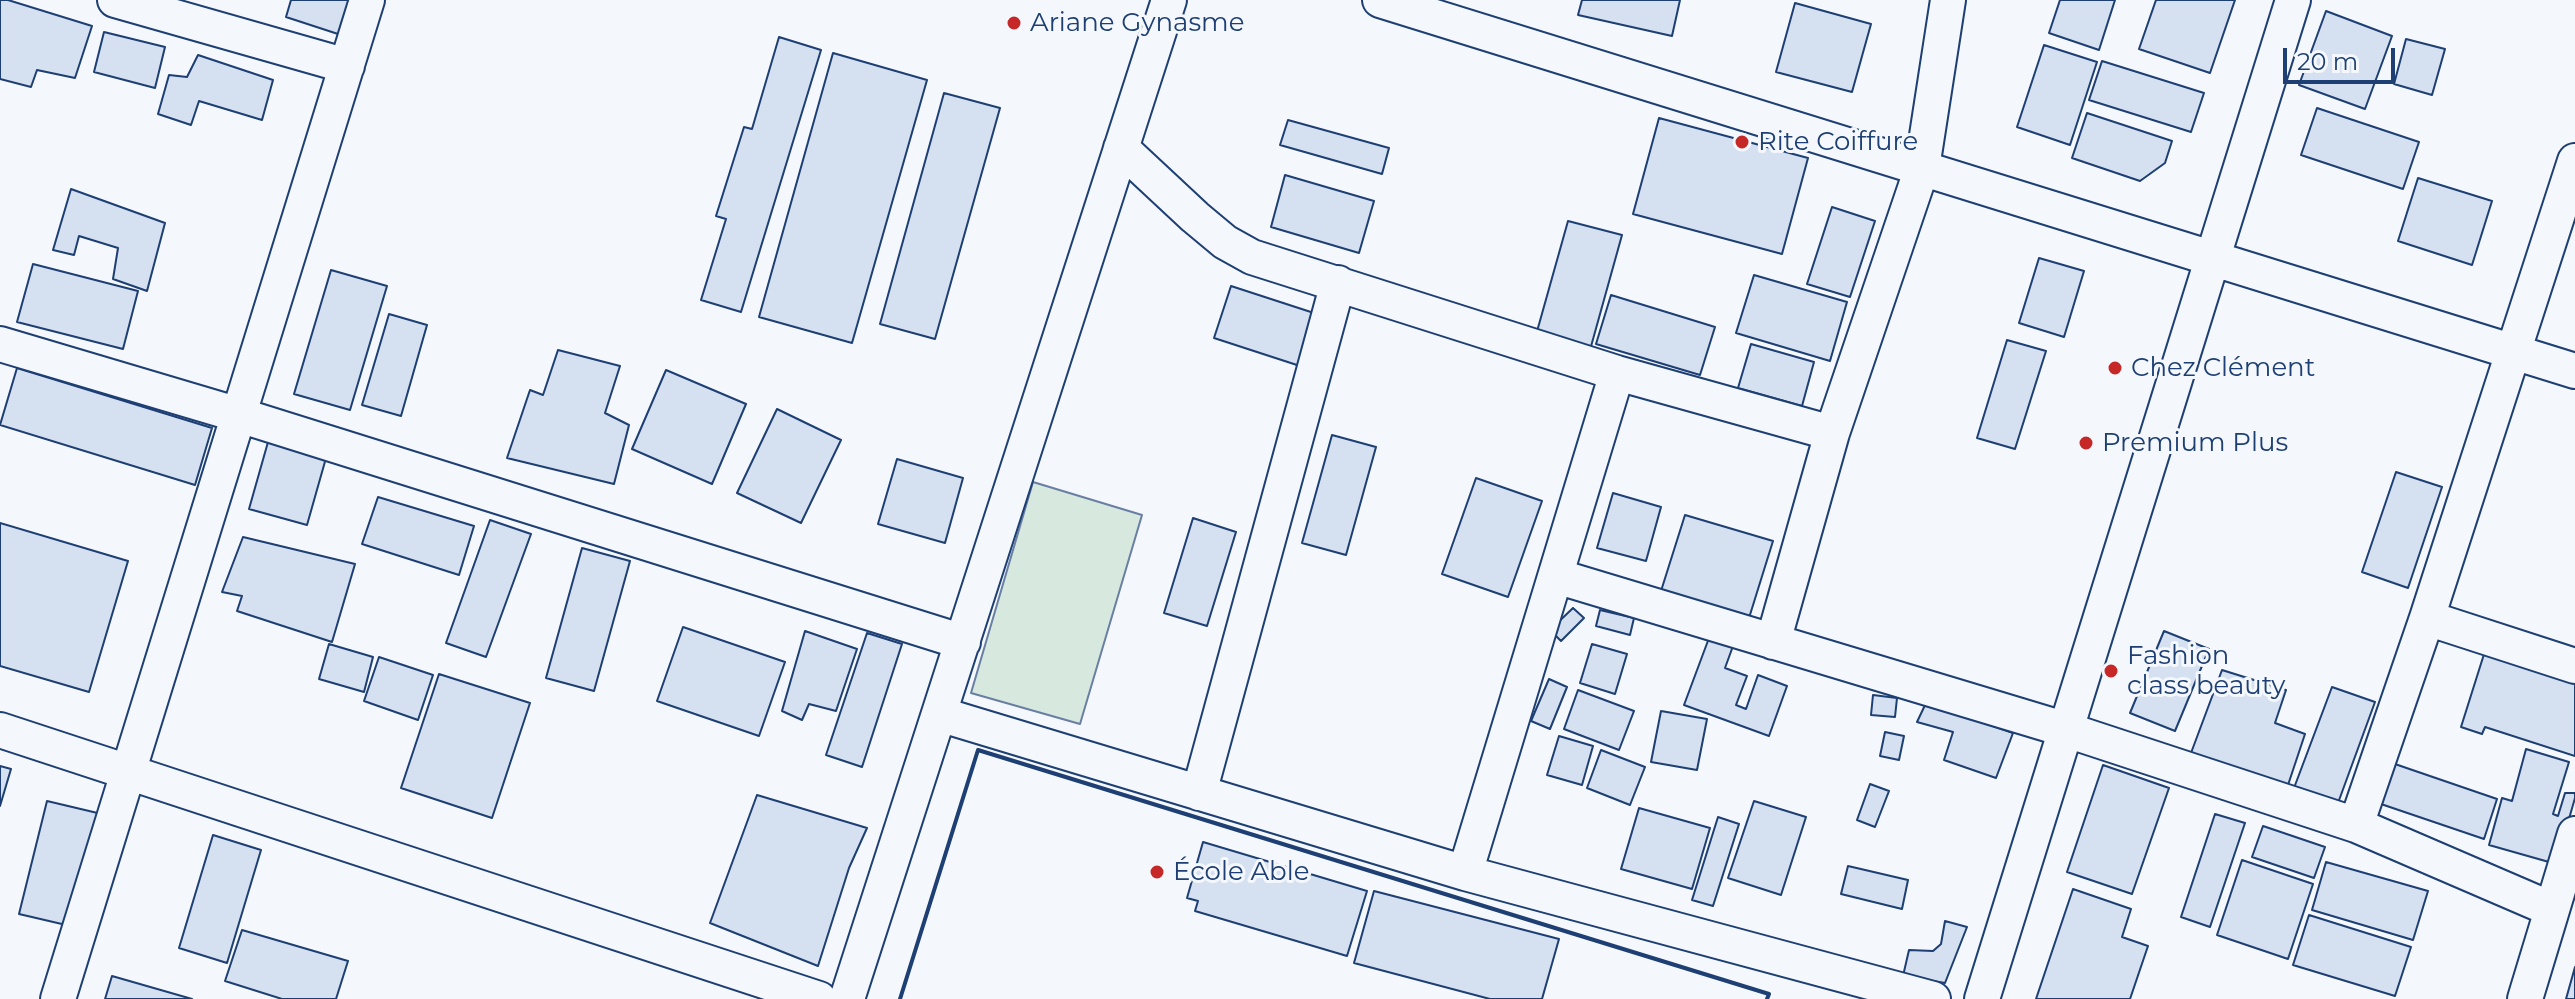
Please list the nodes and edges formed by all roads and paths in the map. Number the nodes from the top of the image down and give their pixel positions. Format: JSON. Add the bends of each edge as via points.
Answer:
{"nodes":[{"id":1,"x":115,"y":0,"type":"edge"},
{"id":2,"x":367,"y":0,"type":"edge"},
{"id":3,"x":1169,"y":0,"type":"edge"},
{"id":4,"x":1380,"y":0,"type":"edge"},
{"id":5,"x":1948,"y":0,"type":"edge"},
{"id":6,"x":2293,"y":0,"type":"edge"},
{"id":7,"x":347,"y":66,"type":"junction"},
{"id":8,"x":1121,"y":148,"type":"junction"},
{"id":9,"x":2575,"y":161,"type":"edge"},
{"id":10,"x":1922,"y":168,"type":"junction"},
{"id":11,"x":2212,"y":258,"type":"junction"},
{"id":12,"x":1338,"y":283,"type":"junction"},
{"id":13,"x":0,"y":344,"type":"edge"},
{"id":14,"x":2513,"y":351,"type":"junction"},
{"id":15,"x":2575,"y":371,"type":"edge"},
{"id":16,"x":1617,"y":373,"type":"junction"},
{"id":17,"x":239,"y":415,"type":"junction"},
{"id":18,"x":1832,"y":433,"type":"junction"},
{"id":19,"x":1556,"y":576,"type":"junction"},
{"id":20,"x":2427,"y":618,"type":"junction"},
{"id":21,"x":963,"y":642,"type":"junction"},
{"id":22,"x":1773,"y":642,"type":"junction"},
{"id":23,"x":2575,"y":666,"type":"edge"},
{"id":24,"x":939,"y":714,"type":"junction"},
{"id":25,"x":0,"y":730,"type":"edge"},
{"id":26,"x":2067,"y":730,"type":"junction"},
{"id":27,"x":130,"y":774,"type":"junction"},
{"id":28,"x":1199,"y":793,"type":"junction"},
{"id":29,"x":2356,"y":825,"type":"junction"},
{"id":30,"x":2575,"y":834,"type":"edge"},
{"id":31,"x":1465,"y":873,"type":"junction"},
{"id":32,"x":2551,"y":909,"type":"junction"},
{"id":33,"x":58,"y":999,"type":"edge"},
{"id":34,"x":819,"y":999,"type":"edge"},
{"id":35,"x":847,"y":999,"type":"edge"},
{"id":36,"x":1933,"y":999,"type":"edge"},
{"id":37,"x":1982,"y":999,"type":"edge"},
{"id":38,"x":2525,"y":999,"type":"edge"}],
"edges":[{"from":1,"to":7,"type":"street"},
{"from":2,"to":7,"type":"street"},
{"from":3,"to":8,"type":"street"},
{"from":4,"to":10,"type":"street"},
{"from":5,"to":10,"type":"street"},
{"from":6,"to":11,"type":"street"},
{"from":7,"to":17,"type":"street"},
{"from":8,"to":12,"type":"street","via":[[1225,242],[1252,257]]},
{"from":8,"to":21,"type":"street"},
{"from":9,"to":14,"type":"street"},
{"from":10,"to":11,"type":"street"},
{"from":10,"to":18,"type":"street"},
{"from":11,"to":14,"type":"street"},
{"from":11,"to":26,"type":"street"},
{"from":12,"to":16,"type":"street"},
{"from":12,"to":28,"type":"street"},
{"from":13,"to":17,"type":"street"},
{"from":14,"to":15,"type":"street"},
{"from":14,"to":20,"type":"street"},
{"from":16,"to":18,"type":"street"},
{"from":16,"to":19,"type":"street"},
{"from":17,"to":21,"type":"street"},
{"from":17,"to":27,"type":"street"},
{"from":18,"to":22,"type":"street"},
{"from":19,"to":22,"type":"street"},
{"from":19,"to":31,"type":"street"},
{"from":20,"to":23,"type":"street"},
{"from":20,"to":29,"type":"street"},
{"from":21,"to":24,"type":"street"},
{"from":22,"to":26,"type":"street"},
{"from":24,"to":28,"type":"street"},
{"from":24,"to":35,"type":"street"},
{"from":25,"to":27,"type":"street"},
{"from":26,"to":29,"type":"street"},
{"from":26,"to":37,"type":"street"},
{"from":27,"to":33,"type":"street"},
{"from":27,"to":34,"type":"street"},
{"from":28,"to":31,"type":"street"},
{"from":29,"to":32,"type":"street"},
{"from":30,"to":32,"type":"street"},
{"from":31,"to":36,"type":"street"},
{"from":32,"to":38,"type":"street"}]}
